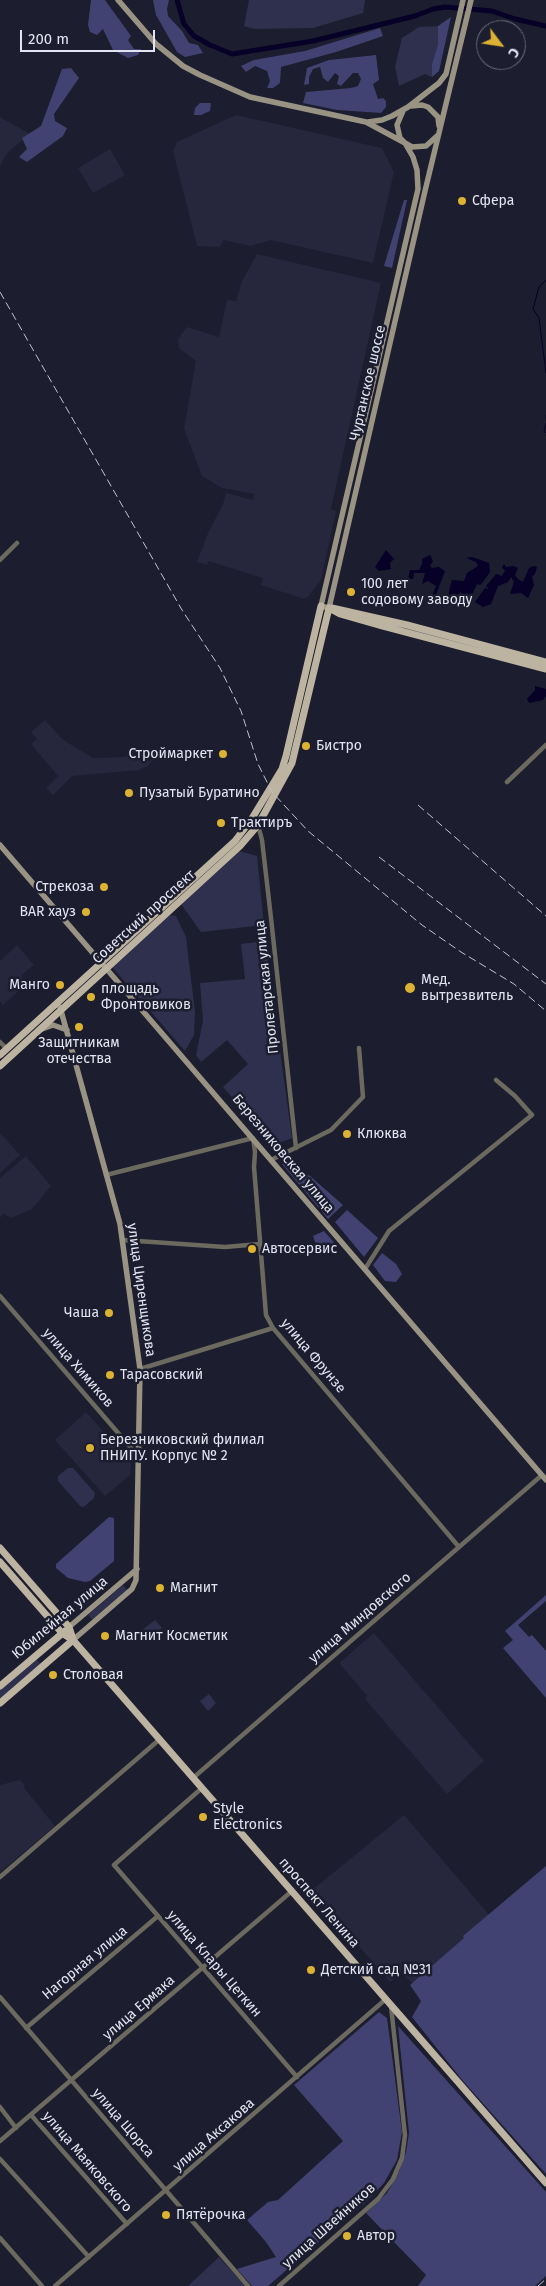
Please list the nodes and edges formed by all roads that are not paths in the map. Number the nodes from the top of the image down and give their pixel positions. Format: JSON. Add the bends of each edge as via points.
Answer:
{"nodes":[{"id":1,"x":118,"y":0,"type":"edge"},
{"id":2,"x":463,"y":0,"type":"edge"},
{"id":3,"x":471,"y":0,"type":"edge"},
{"id":4,"x":408,"y":107,"type":"junction"},
{"id":5,"x":366,"y":122,"type":"junction"},
{"id":6,"x":439,"y":132,"type":"junction"},
{"id":7,"x":405,"y":143,"type":"junction"},
{"id":8,"x":17,"y":543,"type":"dead end"},
{"id":9,"x":0,"y":560,"type":"edge"},
{"id":10,"x":321,"y":606,"type":"junction"},
{"id":11,"x":329,"y":608,"type":"junction"},
{"id":12,"x":546,"y":662,"type":"edge"},
{"id":13,"x":546,"y":669,"type":"edge"},
{"id":14,"x":290,"y":744,"type":"joint"},
{"id":15,"x":546,"y":745,"type":"edge"},
{"id":16,"x":288,"y":772,"type":"joint"},
{"id":17,"x":506,"y":782,"type":"dead end"},
{"id":18,"x":255,"y":814,"type":"junction"},
{"id":19,"x":258,"y":824,"type":"junction"},
{"id":20,"x":0,"y":845,"type":"edge"},
{"id":21,"x":104,"y":966,"type":"junction"},
{"id":22,"x":59,"y":1001,"type":"junction"},
{"id":23,"x":61,"y":1010,"type":"junction"},
{"id":24,"x":40,"y":1029,"type":"junction"},
{"id":25,"x":66,"y":1030,"type":"junction"},
{"id":26,"x":0,"y":1042,"type":"edge"},
{"id":27,"x":359,"y":1048,"type":"dead end"},
{"id":28,"x":6,"y":1049,"type":"junction"},
{"id":29,"x":0,"y":1055,"type":"edge"},
{"id":30,"x":0,"y":1066,"type":"edge"},
{"id":31,"x":496,"y":1080,"type":"dead end"},
{"id":32,"x":253,"y":1138,"type":"junction"},
{"id":33,"x":296,"y":1148,"type":"junction"},
{"id":34,"x":271,"y":1160,"type":"junction"},
{"id":35,"x":106,"y":1176,"type":"junction"},
{"id":36,"x":123,"y":1240,"type":"junction"},
{"id":37,"x":260,"y":1244,"type":"junction"},
{"id":38,"x":365,"y":1269,"type":"junction"},
{"id":39,"x":0,"y":1296,"type":"edge"},
{"id":40,"x":273,"y":1328,"type":"junction"},
{"id":41,"x":140,"y":1369,"type":"junction"},
{"id":42,"x":138,"y":1456,"type":"junction"},
{"id":43,"x":544,"y":1478,"type":"edge"},
{"id":44,"x":459,"y":1547,"type":"junction"},
{"id":45,"x":0,"y":1548,"type":"edge"},
{"id":46,"x":0,"y":1562,"type":"edge"},
{"id":47,"x":137,"y":1569,"type":"junction"},
{"id":48,"x":69,"y":1627,"type":"junction"},
{"id":49,"x":62,"y":1633,"type":"junction"},
{"id":50,"x":73,"y":1640,"type":"junction"},
{"id":51,"x":0,"y":1686,"type":"edge"},
{"id":52,"x":0,"y":1703,"type":"edge"},
{"id":53,"x":160,"y":1739,"type":"junction"},
{"id":54,"x":194,"y":1778,"type":"junction"},
{"id":55,"x":202,"y":1788,"type":"junction"},
{"id":56,"x":0,"y":1877,"type":"edge"},
{"id":57,"x":292,"y":1891,"type":"junction"},
{"id":58,"x":158,"y":1916,"type":"junction"},
{"id":59,"x":202,"y":1968,"type":"junction"},
{"id":60,"x":0,"y":1997,"type":"edge"},
{"id":61,"x":388,"y":2002,"type":"junction"},
{"id":62,"x":26,"y":2028,"type":"junction"},
{"id":63,"x":296,"y":2077,"type":"junction"},
{"id":64,"x":71,"y":2081,"type":"junction"},
{"id":65,"x":0,"y":2107,"type":"edge"},
{"id":66,"x":31,"y":2115,"type":"junction"},
{"id":67,"x":16,"y":2128,"type":"junction"},
{"id":68,"x":0,"y":2141,"type":"edge"},
{"id":69,"x":0,"y":2159,"type":"edge"},
{"id":70,"x":546,"y":2183,"type":"edge"},
{"id":71,"x":166,"y":2191,"type":"junction"},
{"id":72,"x":127,"y":2224,"type":"junction"},
{"id":73,"x":0,"y":2238,"type":"edge"},
{"id":74,"x":89,"y":2257,"type":"junction"},
{"id":75,"x":42,"y":2286,"type":"edge"},
{"id":76,"x":55,"y":2286,"type":"edge"},
{"id":77,"x":248,"y":2286,"type":"edge"},
{"id":78,"x":279,"y":2286,"type":"edge"}],
"edges":[{"from":1,"to":5,"type":"street","via":[[164,51],[183,66],[225,88],[272,103]]},
{"from":2,"to":4,"type":"street","via":[[446,74]]},
{"from":3,"to":6,"type":"street","name":"Чуртанское шоссе"},
{"from":4,"to":5,"type":"street","via":[[382,120]]},
{"from":4,"to":6,"type":"street","via":[[422,105],[434,111]]},
{"from":4,"to":7,"type":"street","via":[[397,124],[400,138]]},
{"from":5,"to":7,"type":"street"},
{"from":6,"to":7,"type":"street","via":[[426,146],[419,148]]},
{"from":6,"to":11,"type":"street","name":"Чуртанское шоссе"},
{"from":7,"to":10,"type":"street","name":"Чуртанское шоссе","via":[[417,170],[418,189]]},
{"from":8,"to":9,"type":"street"},
{"from":10,"to":11,"type":"street"},
{"from":10,"to":14,"type":"main road","name":"Чуртанское шоссе"},
{"from":11,"to":12,"type":"main road"},
{"from":11,"to":13,"type":"main road","via":[[382,626]]},
{"from":11,"to":16,"type":"main road","name":"Чуртанское шоссе"},
{"from":14,"to":18,"type":"main road","name":"Советский проспект","via":[[282,770]]},
{"from":15,"to":17,"type":"street"},
{"from":16,"to":19,"type":"main road","name":"Советский проспект"},
{"from":18,"to":19,"type":"street"},
{"from":18,"to":21,"type":"main road","name":"Советский проспект","via":[[235,841]]},
{"from":19,"to":21,"type":"main road","name":"Советский проспект","via":[[240,846]]},
{"from":19,"to":33,"type":"street","name":"Пролетарская улица","via":[[272,918]]},
{"from":20,"to":21,"type":"street","name":"Березниковская улица"},
{"from":21,"to":22,"type":"main road","name":"Советский проспект"},
{"from":21,"to":23,"type":"main road","name":"Советский проспект"},
{"from":21,"to":32,"type":"street","name":"Березниковская улица"},
{"from":22,"to":23,"type":"street","name":"улица Циренщикова"},
{"from":22,"to":28,"type":"main road","name":"Советский проспект"},
{"from":23,"to":24,"type":"main road","name":"Советский проспект"},
{"from":23,"to":25,"type":"street","name":"улица Циренщикова"},
{"from":24,"to":25,"type":"street","via":[[53,1025]]},
{"from":24,"to":30,"type":"main road","name":"Советский проспект"},
{"from":25,"to":35,"type":"street","name":"улица Циренщикова"},
{"from":26,"to":28,"type":"street"},
{"from":27,"to":33,"type":"street","via":[[363,1098],[331,1130]]},
{"from":28,"to":29,"type":"main road","name":"Советский проспект"},
{"from":31,"to":38,"type":"street","via":[[532,1115],[389,1231]]},
{"from":32,"to":34,"type":"street","name":"Березниковская улица"},
{"from":32,"to":35,"type":"street"},
{"from":32,"to":37,"type":"street","name":"улица Фрунзе"},
{"from":33,"to":34,"type":"street"},
{"from":34,"to":38,"type":"street","name":"Березниковская улица"},
{"from":35,"to":36,"type":"street","name":"улица Циренщикова"},
{"from":36,"to":37,"type":"street","via":[[225,1247]]},
{"from":36,"to":41,"type":"street","name":"улица Циренщикова"},
{"from":37,"to":40,"type":"street","name":"улица Фрунзе","via":[[266,1316]]},
{"from":38,"to":43,"type":"street","name":"Березниковская улица"},
{"from":39,"to":42,"type":"street","name":"улица Химиков"},
{"from":40,"to":41,"type":"street"},
{"from":40,"to":44,"type":"street","name":"улица Фрунзе"},
{"from":41,"to":42,"type":"street","name":"улица Циренщикова"},
{"from":42,"to":47,"type":"street","name":"улица Циренщикова"},
{"from":43,"to":44,"type":"street","name":"улица Миндовского"},
{"from":44,"to":54,"type":"street","name":"улица Миндовского"},
{"from":45,"to":48,"type":"main road","name":"проспект Ленина"},
{"from":46,"to":49,"type":"main road","name":"проспект Ленина"},
{"from":47,"to":48,"type":"street","name":"Юбилейная улица"},
{"from":47,"to":50,"type":"street","name":"улица Циренщикова","via":[[132,1590]]},
{"from":48,"to":49,"type":"main road","name":"Юбилейная улица"},
{"from":48,"to":50,"type":"main road","name":"проспект Ленина"},
{"from":49,"to":50,"type":"main road","name":"проспект Ленина"},
{"from":49,"to":51,"type":"main road","name":"Юбилейная улица"},
{"from":50,"to":52,"type":"main road","name":"Юбилейная улица"},
{"from":50,"to":53,"type":"main road","name":"проспект Ленина"},
{"from":53,"to":54,"type":"main road","name":"проспект Ленина"},
{"from":53,"to":56,"type":"street"},
{"from":54,"to":55,"type":"main road","name":"проспект Ленина"},
{"from":55,"to":57,"type":"main road","name":"проспект Ленина"},
{"from":55,"to":58,"type":"street","name":"улица Клары Цеткин","via":[[114,1864]]},
{"from":57,"to":59,"type":"street","name":"улица Ермака"},
{"from":57,"to":61,"type":"main road","name":"проспект Ленина"},
{"from":58,"to":59,"type":"street","name":"улица Клары Цеткин"},
{"from":58,"to":62,"type":"street","name":"Нагорная улица"},
{"from":59,"to":63,"type":"street","name":"улица Клары Цеткин"},
{"from":59,"to":64,"type":"street","name":"улица Ермака"},
{"from":60,"to":62,"type":"street","name":"улица Щорса"},
{"from":61,"to":63,"type":"street","name":"улица Аксакова"},
{"from":61,"to":70,"type":"main road","name":"проспект Ленина"},
{"from":61,"to":78,"type":"street","name":"улица Швейников","via":[[405,2135],[402,2158],[393,2179],[378,2199]]},
{"from":62,"to":64,"type":"street","name":"улица Щорса"},
{"from":63,"to":71,"type":"street","name":"улица Аксакова"},
{"from":64,"to":66,"type":"street","name":"улица Ермака"},
{"from":64,"to":71,"type":"street","name":"улица Щорса"},
{"from":65,"to":67,"type":"street"},
{"from":66,"to":67,"type":"street","name":"улица Ермака"},
{"from":66,"to":72,"type":"street","name":"улица Маяковского"},
{"from":67,"to":68,"type":"street","name":"улица Ермака"},
{"from":69,"to":74,"type":"street"},
{"from":71,"to":72,"type":"street","name":"улица Аксакова"},
{"from":71,"to":77,"type":"street","name":"улица Щорса"},
{"from":72,"to":74,"type":"street","name":"улица Аксакова"},
{"from":73,"to":75,"type":"street"},
{"from":74,"to":76,"type":"street","name":"улица Аксакова"}]}
